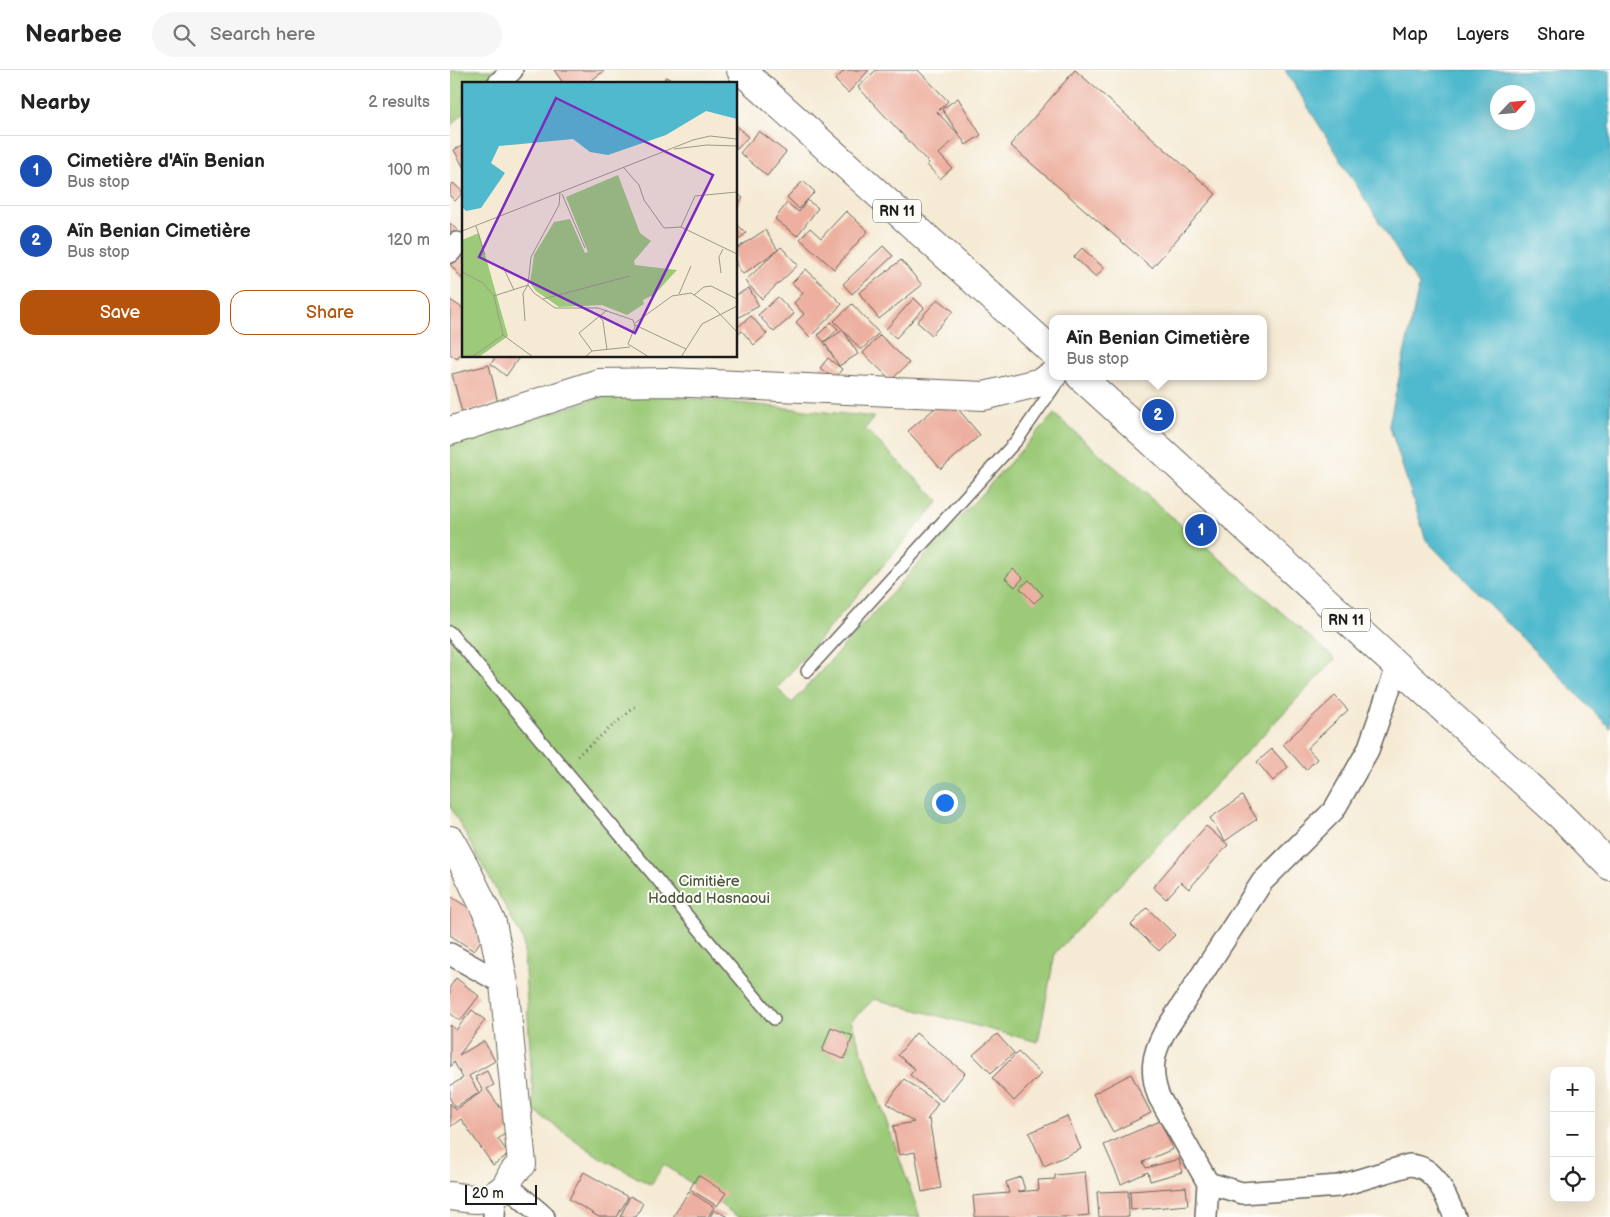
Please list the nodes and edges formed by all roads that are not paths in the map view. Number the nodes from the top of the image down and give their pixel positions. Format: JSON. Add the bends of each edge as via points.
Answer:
{"nodes":[{"id":1,"x":512,"y":70,"type":"edge"},
{"id":2,"x":741,"y":70,"type":"edge"},
{"id":3,"x":500,"y":82,"type":"edge"},
{"id":4,"x":1049,"y":348,"type":"edge"},
{"id":5,"x":1049,"y":377,"type":"edge"},
{"id":6,"x":1059,"y":380,"type":"edge"},
{"id":7,"x":1084,"y":380,"type":"edge"},
{"id":8,"x":450,"y":431,"type":"edge"},
{"id":9,"x":450,"y":632,"type":"edge"},
{"id":10,"x":1397,"y":667,"type":"junction"},
{"id":11,"x":807,"y":671,"type":"dead end"},
{"id":12,"x":450,"y":840,"type":"edge"},
{"id":13,"x":1610,"y":866,"type":"edge"},
{"id":14,"x":450,"y":954,"type":"edge"},
{"id":15,"x":504,"y":984,"type":"junction"},
{"id":16,"x":774,"y":1019,"type":"dead end"},
{"id":17,"x":1208,"y":1183,"type":"junction"},
{"id":18,"x":450,"y":1196,"type":"edge"},
{"id":19,"x":498,"y":1199,"type":"edge"},
{"id":20,"x":544,"y":1217,"type":"edge"},
{"id":21,"x":1206,"y":1217,"type":"edge"},
{"id":22,"x":1456,"y":1217,"type":"edge"}],
"edges":[{"from":1,"to":3,"type":"street"},
{"from":2,"to":4,"type":"main road","number":"RN 11"},
{"from":5,"to":8,"type":"main road","via":[[984,396],[669,382],[599,383]]},
{"from":6,"to":11,"type":"lane","via":[[1018,439]]},
{"from":7,"to":10,"type":"main road","number":"RN 11"},
{"from":9,"to":16,"type":"lane"},
{"from":10,"to":13,"type":"main road","number":"RN 11","via":[[1561,816]]},
{"from":10,"to":17,"type":"street","via":[[1368,750],[1334,810],[1262,882],[1158,1045],[1152,1071],[1154,1084]]},
{"from":12,"to":15,"type":"main road","via":[[492,923]]},
{"from":14,"to":15,"type":"street"},
{"from":15,"to":19,"type":"main road","via":[[522,1164]]},
{"from":17,"to":21,"type":"street"},
{"from":17,"to":22,"type":"street","via":[[1242,1193],[1339,1186],[1416,1165],[1431,1172]]},
{"from":18,"to":19,"type":"main road"},
{"from":19,"to":20,"type":"street"}]}
